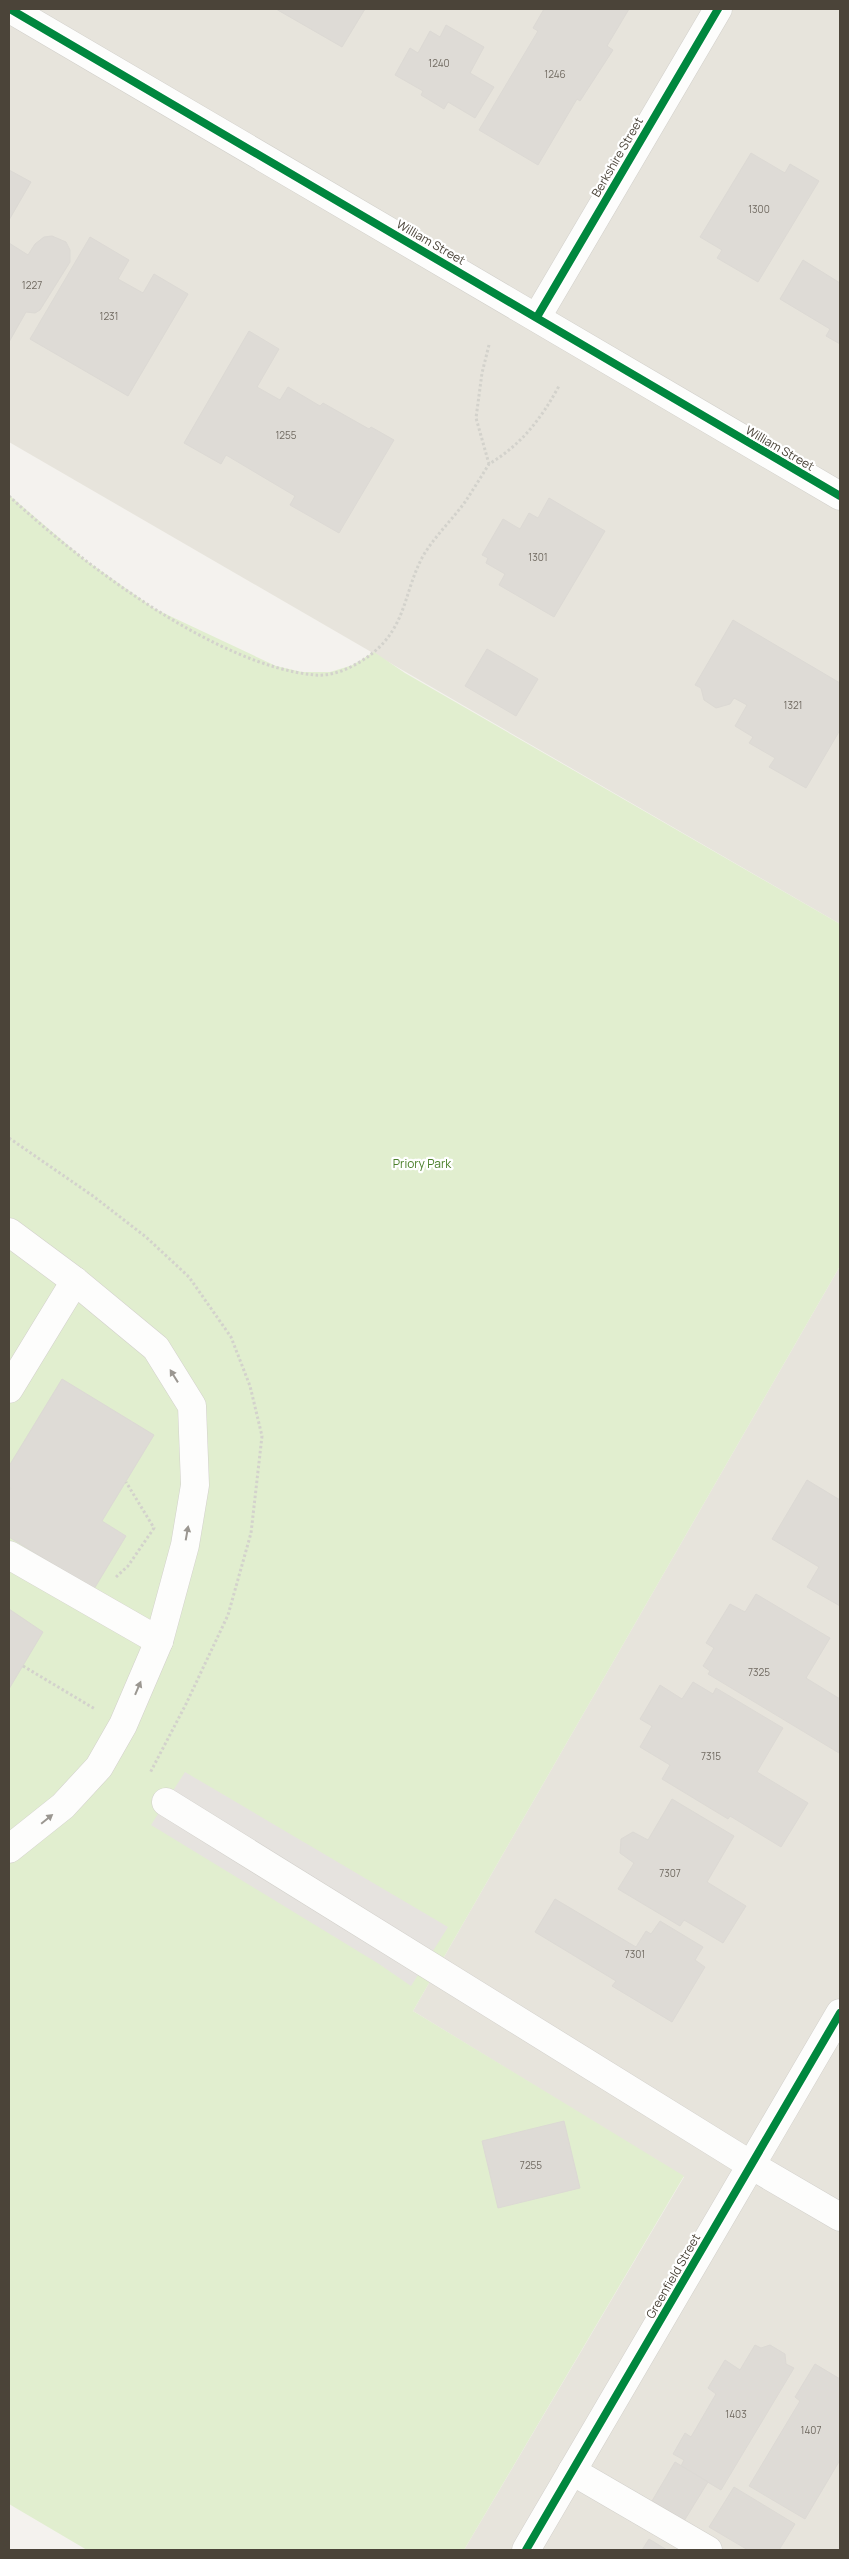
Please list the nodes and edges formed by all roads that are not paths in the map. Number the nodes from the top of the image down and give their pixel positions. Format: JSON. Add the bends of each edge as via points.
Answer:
{"nodes":[{"id":1,"x":10,"y":9,"type":"edge"},
{"id":2,"x":718,"y":9,"type":"edge"},
{"id":3,"x":537,"y":317,"type":"junction"},
{"id":4,"x":840,"y":496,"type":"edge"},
{"id":5,"x":9,"y":1232,"type":"edge"},
{"id":6,"x":75,"y":1280,"type":"junction"},
{"id":7,"x":9,"y":1389,"type":"edge"},
{"id":8,"x":9,"y":1555,"type":"edge"},
{"id":9,"x":159,"y":1641,"type":"junction"},
{"id":10,"x":166,"y":1802,"type":"dead end"},
{"id":11,"x":9,"y":1850,"type":"edge"},
{"id":12,"x":840,"y":2013,"type":"edge"},
{"id":13,"x":751,"y":2165,"type":"junction"},
{"id":14,"x":840,"y":2217,"type":"edge"},
{"id":15,"x":572,"y":2471,"type":"junction"},
{"id":16,"x":526,"y":2550,"type":"edge"},
{"id":17,"x":708,"y":2550,"type":"edge"}],
"edges":[{"from":1,"to":3,"type":"street","name":"William Street"},
{"from":2,"to":3,"type":"street","name":"Berkshire Street"},
{"from":3,"to":4,"type":"street","name":"William Street"},
{"from":5,"to":6,"type":"street"},
{"from":6,"to":7,"type":"street"},
{"from":9,"to":6,"type":"street","one_way":true,"via":[[184,1545],[195,1485],[192,1406],[156,1348]]},
{"from":8,"to":9,"type":"street"},
{"from":11,"to":9,"type":"street","one_way":true,"via":[[63,1806],[99,1767],[123,1725]]},
{"from":10,"to":13,"type":"street"},
{"from":12,"to":13,"type":"street","name":"Greenfield Street"},
{"from":13,"to":14,"type":"street"},
{"from":13,"to":15,"type":"street","name":"Greenfield Street"},
{"from":15,"to":16,"type":"street","name":"Greenfield Street"},
{"from":15,"to":17,"type":"street"}]}
